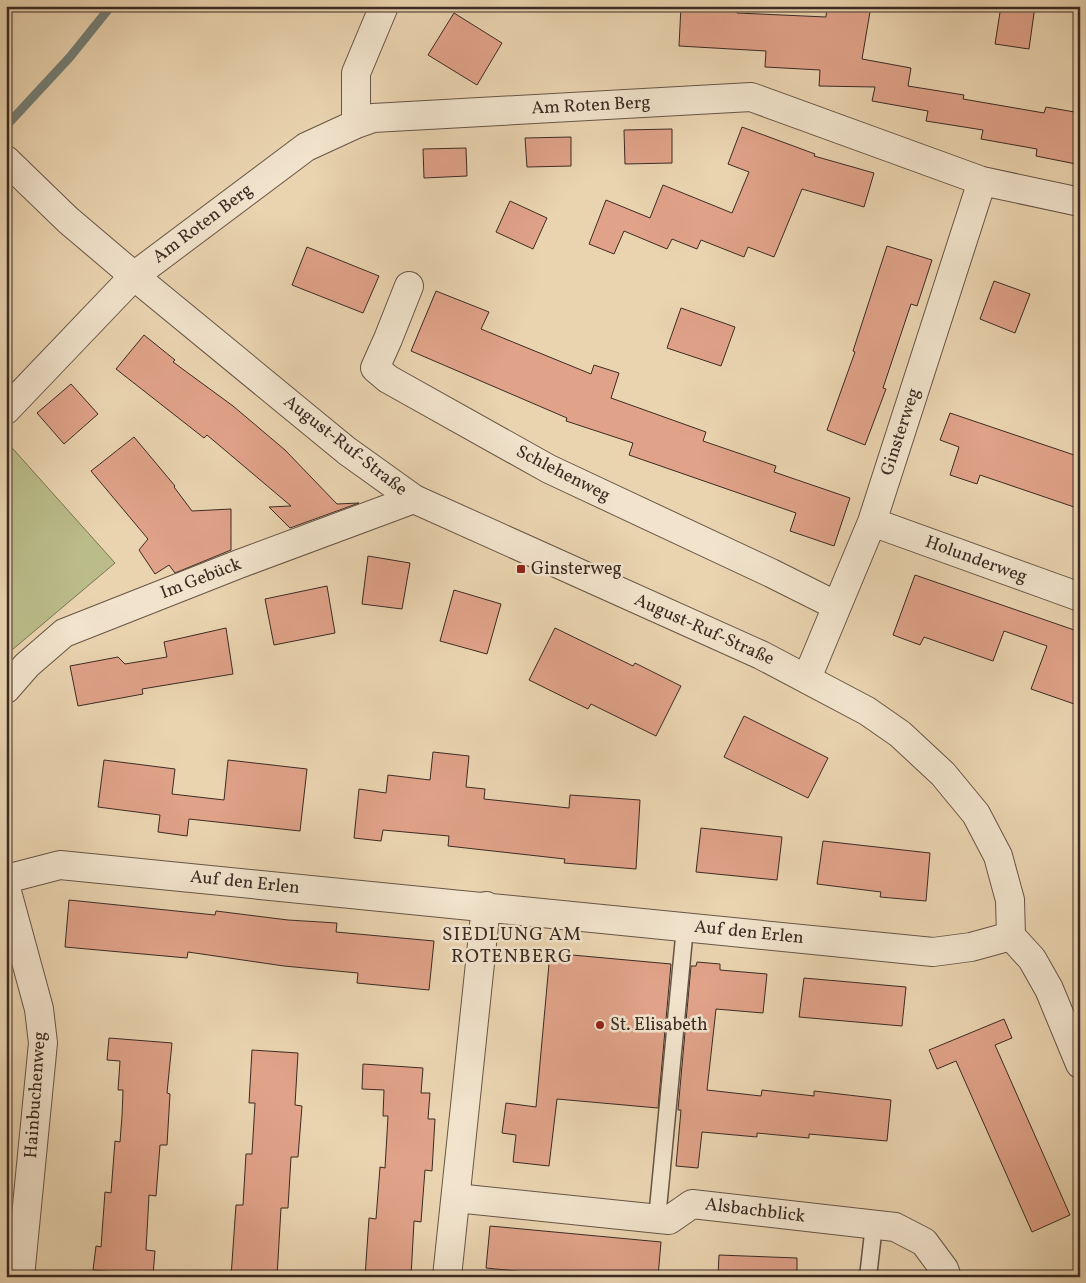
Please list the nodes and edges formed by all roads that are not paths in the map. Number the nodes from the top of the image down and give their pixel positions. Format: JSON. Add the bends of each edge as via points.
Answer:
{"nodes":[{"id":1,"x":384,"y":6,"type":"edge"},
{"id":2,"x":356,"y":124,"type":"junction"},
{"id":3,"x":6,"y":160,"type":"edge"},
{"id":4,"x":982,"y":181,"type":"junction"},
{"id":5,"x":1080,"y":202,"type":"edge"},
{"id":6,"x":134,"y":276,"type":"junction"},
{"id":7,"x":409,"y":286,"type":"dead end"},
{"id":8,"x":6,"y":410,"type":"edge"},
{"id":9,"x":414,"y":499,"type":"junction"},
{"id":10,"x":872,"y":522,"type":"junction"},
{"id":11,"x":1080,"y":598,"type":"edge"},
{"id":12,"x":837,"y":606,"type":"junction"},
{"id":13,"x":807,"y":678,"type":"junction"},
{"id":14,"x":6,"y":689,"type":"edge"},
{"id":15,"x":6,"y":879,"type":"edge"},
{"id":16,"x":6,"y":888,"type":"edge"},
{"id":17,"x":486,"y":906,"type":"junction"},
{"id":18,"x":685,"y":927,"type":"junction"},
{"id":19,"x":1011,"y":936,"type":"junction"},
{"id":20,"x":1080,"y":1064,"type":"edge"},
{"id":21,"x":456,"y":1198,"type":"junction"},
{"id":22,"x":657,"y":1219,"type":"junction"},
{"id":23,"x":874,"y":1225,"type":"junction"},
{"id":24,"x":20,"y":1277,"type":"edge"},
{"id":25,"x":447,"y":1277,"type":"edge"},
{"id":26,"x":868,"y":1277,"type":"edge"},
{"id":27,"x":947,"y":1277,"type":"edge"}],
"edges":[{"from":1,"to":2,"type":"street","via":[[356,73]]},
{"from":2,"to":4,"type":"street","name":"Am Roten Berg","via":[[374,118],[751,97]]},
{"from":2,"to":6,"type":"street","name":"Am Roten Berg","via":[[306,147]]},
{"from":3,"to":6,"type":"street","name":"August-Ruf-Straße","via":[[68,220]]},
{"from":4,"to":5,"type":"street","name":"Am Roten Berg"},
{"from":4,"to":10,"type":"street","name":"Ginsterweg"},
{"from":6,"to":8,"type":"street","name":"Am Roten Berg"},
{"from":6,"to":9,"type":"street","name":"August-Ruf-Straße","via":[[347,451]]},
{"from":7,"to":12,"type":"street","name":"Schlehenweg","via":[[375,368],[388,379],[549,469]]},
{"from":9,"to":13,"type":"street","name":"August-Ruf-Straße"},
{"from":9,"to":14,"type":"street","name":"Im Gebück","via":[[64,633]]},
{"from":10,"to":11,"type":"street","name":"Holunderweg"},
{"from":10,"to":12,"type":"street","name":"Ginsterweg"},
{"from":12,"to":13,"type":"street","name":"Ginsterweg"},
{"from":13,"to":19,"type":"street","name":"August-Ruf-Straße","via":[[867,710],[900,734],[943,774],[976,814],[998,856],[1010,900]]},
{"from":15,"to":17,"type":"street","name":"Auf den Erlen","via":[[60,865]]},
{"from":16,"to":24,"type":"street","name":"Hainbuchenweg","via":[[39,1009],[43,1044]]},
{"from":17,"to":18,"type":"street","name":"Auf den Erlen"},
{"from":17,"to":21,"type":"street"},
{"from":18,"to":19,"type":"street","name":"Auf den Erlen","via":[[933,952],[971,947]]},
{"from":18,"to":22,"type":"lane"},
{"from":19,"to":20,"type":"street","via":[[1032,959],[1049,989]]},
{"from":21,"to":22,"type":"street","name":"Alsbachblick"},
{"from":21,"to":25,"type":"street"},
{"from":22,"to":23,"type":"street","name":"Alsbachblick","via":[[670,1220],[692,1204]]},
{"from":23,"to":26,"type":"lane"},
{"from":23,"to":27,"type":"street","name":"Alsbachblick","via":[[895,1228],[924,1242]]}]}
